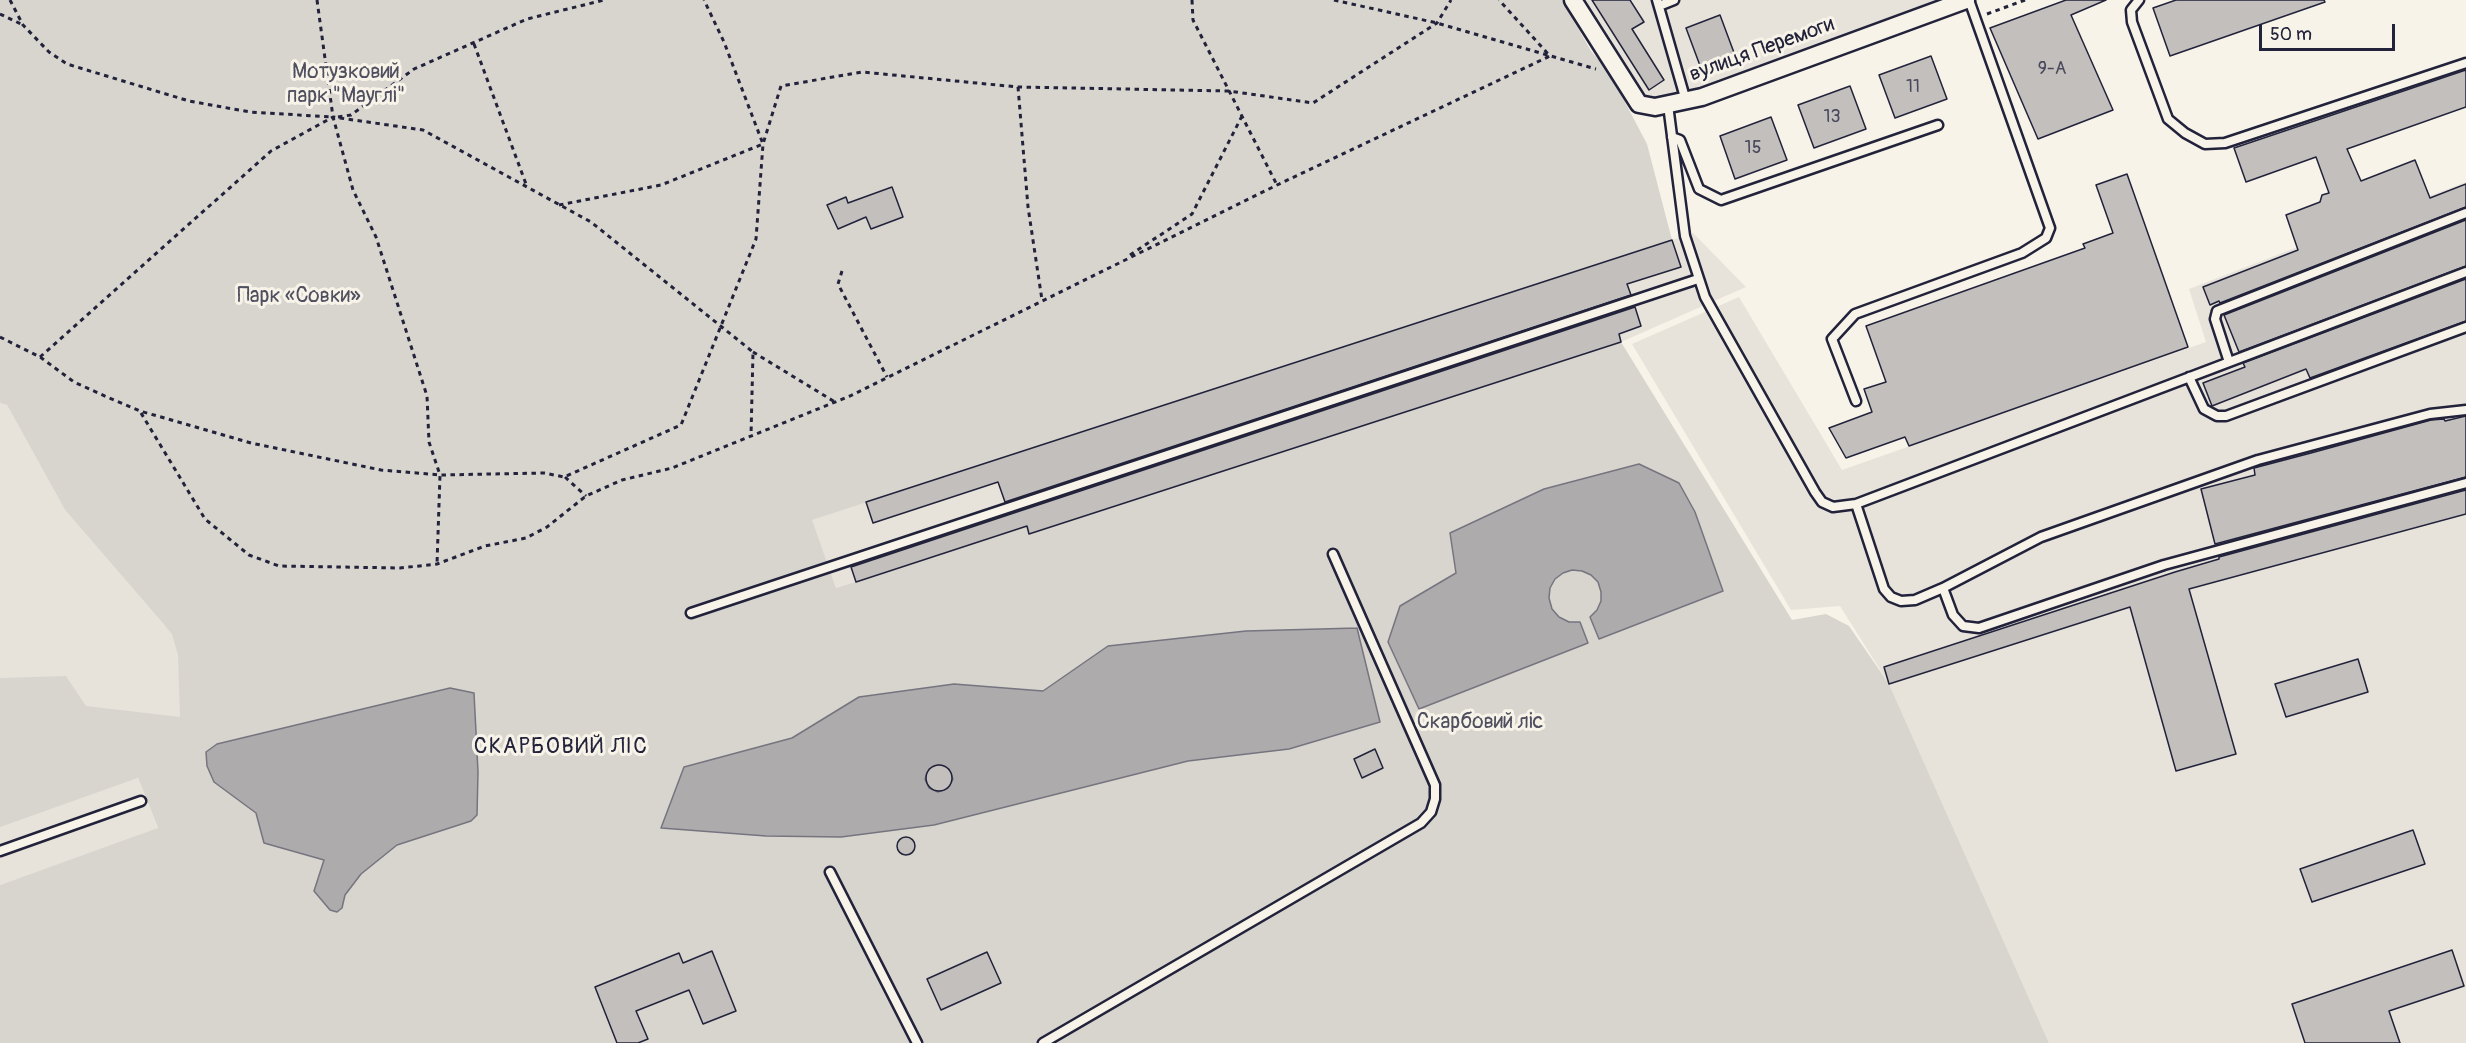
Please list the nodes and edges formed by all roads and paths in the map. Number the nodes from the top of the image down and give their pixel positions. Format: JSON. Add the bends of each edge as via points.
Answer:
{"nodes":[{"id":1,"x":10,"y":0,"type":"edge"},
{"id":2,"x":317,"y":0,"type":"edge"},
{"id":3,"x":604,"y":0,"type":"edge"},
{"id":4,"x":704,"y":0,"type":"edge"},
{"id":5,"x":1192,"y":0,"type":"edge"},
{"id":6,"x":1334,"y":0,"type":"edge"},
{"id":7,"x":1451,"y":0,"type":"edge"},
{"id":8,"x":1498,"y":0,"type":"edge"},
{"id":9,"x":1573,"y":0,"type":"edge"},
{"id":10,"x":1674,"y":0,"type":"edge"},
{"id":11,"x":1967,"y":0,"type":"edge"},
{"id":12,"x":2025,"y":0,"type":"edge"},
{"id":13,"x":2139,"y":0,"type":"edge"},
{"id":14,"x":1658,"y":3,"type":"edge"},
{"id":15,"x":0,"y":14,"type":"edge"},
{"id":16,"x":1975,"y":19,"type":"junction"},
{"id":17,"x":1437,"y":23,"type":"junction"},
{"id":18,"x":23,"y":25,"type":"junction"},
{"id":19,"x":474,"y":44,"type":"junction"},
{"id":20,"x":1550,"y":56,"type":"junction"},
{"id":21,"x":2466,"y":63,"type":"edge"},
{"id":22,"x":1599,"y":70,"type":"dead end"},
{"id":23,"x":1018,"y":87,"type":"junction"},
{"id":24,"x":1229,"y":91,"type":"junction"},
{"id":25,"x":1686,"y":101,"type":"junction"},
{"id":26,"x":1668,"y":105,"type":"junction"},
{"id":27,"x":1242,"y":116,"type":"junction"},
{"id":28,"x":333,"y":117,"type":"junction"},
{"id":29,"x":1938,"y":126,"type":"dead end"},
{"id":30,"x":1672,"y":137,"type":"junction"},
{"id":31,"x":763,"y":144,"type":"junction"},
{"id":32,"x":1277,"y":185,"type":"junction"},
{"id":33,"x":527,"y":186,"type":"junction"},
{"id":34,"x":559,"y":205,"type":"junction"},
{"id":35,"x":2466,"y":213,"type":"edge"},
{"id":36,"x":1119,"y":262,"type":"junction"},
{"id":37,"x":842,"y":272,"type":"dead end"},
{"id":38,"x":2466,"y":272,"type":"edge"},
{"id":39,"x":1698,"y":279,"type":"junction"},
{"id":40,"x":1042,"y":300,"type":"junction"},
{"id":41,"x":720,"y":327,"type":"junction"},
{"id":42,"x":2466,"y":327,"type":"edge"},
{"id":43,"x":0,"y":337,"type":"edge"},
{"id":44,"x":753,"y":352,"type":"junction"},
{"id":45,"x":40,"y":357,"type":"junction"},
{"id":46,"x":2229,"y":362,"type":"junction"},
{"id":47,"x":887,"y":377,"type":"junction"},
{"id":48,"x":2190,"y":377,"type":"junction"},
{"id":49,"x":1856,"y":400,"type":"dead end"},
{"id":50,"x":835,"y":402,"type":"junction"},
{"id":51,"x":2466,"y":410,"type":"edge"},
{"id":52,"x":140,"y":411,"type":"junction"},
{"id":53,"x":751,"y":436,"type":"junction"},
{"id":54,"x":440,"y":475,"type":"junction"},
{"id":55,"x":564,"y":477,"type":"junction"},
{"id":56,"x":2466,"y":483,"type":"edge"},
{"id":57,"x":586,"y":496,"type":"junction"},
{"id":58,"x":1856,"y":504,"type":"junction"},
{"id":59,"x":1333,"y":554,"type":"dead end"},
{"id":60,"x":437,"y":564,"type":"junction"},
{"id":61,"x":1943,"y":588,"type":"junction"},
{"id":62,"x":691,"y":613,"type":"dead end"},
{"id":63,"x":141,"y":801,"type":"dead end"},
{"id":64,"x":0,"y":851,"type":"edge"},
{"id":65,"x":830,"y":872,"type":"dead end"},
{"id":66,"x":917,"y":1043,"type":"edge"},
{"id":67,"x":1043,"y":1043,"type":"edge"}],
"edges":[{"from":1,"to":18,"type":"path"},
{"from":2,"to":28,"type":"path"},
{"from":3,"to":19,"type":"path","via":[[527,19]]},
{"from":4,"to":31,"type":"path"},
{"from":5,"to":24,"type":"path","via":[[1193,20]]},
{"from":6,"to":17,"type":"path"},
{"from":7,"to":17,"type":"path"},
{"from":8,"to":20,"type":"path"},
{"from":9,"to":26,"type":"street","name":"вулиця Перемоги","via":[[1639,104]]},
{"from":10,"to":14,"type":"lane"},
{"from":11,"to":16,"type":"lane"},
{"from":11,"to":25,"type":"street","name":"вулиця Перемоги"},
{"from":12,"to":16,"type":"path"},
{"from":13,"to":21,"type":"lane","via":[[2131,10],[2132,22],[2168,119],[2205,144],[2224,143]]},
{"from":14,"to":25,"type":"lane"},
{"from":15,"to":18,"type":"path"},
{"from":16,"to":49,"type":"lane","via":[[2050,228],[2046,238],[2022,253],[1855,314],[1832,339]]},
{"from":17,"to":20,"type":"path"},
{"from":17,"to":24,"type":"path","via":[[1313,103]]},
{"from":18,"to":28,"type":"path","via":[[67,64],[178,98],[250,112]]},
{"from":19,"to":28,"type":"path","via":[[414,69],[351,115]]},
{"from":19,"to":33,"type":"path"},
{"from":20,"to":22,"type":"path"},
{"from":20,"to":32,"type":"path"},
{"from":23,"to":24,"type":"path"},
{"from":23,"to":31,"type":"path","via":[[862,72],[782,86]]},
{"from":23,"to":40,"type":"path","via":[[1028,207]]},
{"from":24,"to":27,"type":"path"},
{"from":25,"to":26,"type":"street","name":"вулиця Перемоги"},
{"from":26,"to":30,"type":"lane"},
{"from":27,"to":32,"type":"path"},
{"from":27,"to":36,"type":"path","via":[[1192,214]]},
{"from":28,"to":33,"type":"path","via":[[423,130]]},
{"from":28,"to":45,"type":"path","via":[[271,151]]},
{"from":28,"to":54,"type":"path","via":[[353,190],[376,237],[419,367],[427,396],[429,442]]},
{"from":29,"to":30,"type":"lane","via":[[1721,200],[1699,189],[1680,140]]},
{"from":30,"to":39,"type":"lane","via":[[1685,236]]},
{"from":31,"to":34,"type":"path","via":[[661,185]]},
{"from":31,"to":41,"type":"path","via":[[756,239]]},
{"from":32,"to":36,"type":"path"},
{"from":33,"to":34,"type":"path"},
{"from":34,"to":41,"type":"path","via":[[591,222]]},
{"from":35,"to":46,"type":"lane","via":[[2217,311],[2215,319]]},
{"from":36,"to":40,"type":"path"},
{"from":37,"to":47,"type":"path","via":[[838,284]]},
{"from":38,"to":46,"type":"lane"},
{"from":39,"to":58,"type":"lane","via":[[1822,502],[1833,507]]},
{"from":39,"to":62,"type":"lane"},
{"from":40,"to":47,"type":"path"},
{"from":41,"to":44,"type":"path"},
{"from":41,"to":55,"type":"path","via":[[681,425]]},
{"from":42,"to":48,"type":"lane","via":[[2226,416],[2217,416],[2204,408]]},
{"from":43,"to":45,"type":"path"},
{"from":44,"to":50,"type":"path"},
{"from":44,"to":53,"type":"path"},
{"from":45,"to":52,"type":"path","via":[[74,382]]},
{"from":46,"to":48,"type":"lane"},
{"from":47,"to":50,"type":"path"},
{"from":48,"to":58,"type":"lane"},
{"from":50,"to":53,"type":"path"},
{"from":51,"to":61,"type":"lane","via":[[2430,414],[2258,460],[2041,537]]},
{"from":52,"to":54,"type":"path","via":[[251,443],[381,470]]},
{"from":52,"to":60,"type":"path","via":[[205,519],[249,555],[279,566],[400,568]]},
{"from":53,"to":57,"type":"path","via":[[672,468],[622,480]]},
{"from":54,"to":55,"type":"path","via":[[544,473]]},
{"from":54,"to":60,"type":"path"},
{"from":55,"to":57,"type":"path"},
{"from":56,"to":61,"type":"lane","via":[[2164,565],[1979,628],[1963,626],[1953,615]]},
{"from":57,"to":60,"type":"path","via":[[547,527],[526,538],[484,546]]},
{"from":58,"to":61,"type":"lane","via":[[1884,590],[1891,597],[1915,600]]},
{"from":59,"to":67,"type":"lane","via":[[1435,785],[1431,812],[1421,823]]},
{"from":63,"to":64,"type":"lane"},
{"from":65,"to":66,"type":"lane"}]}
